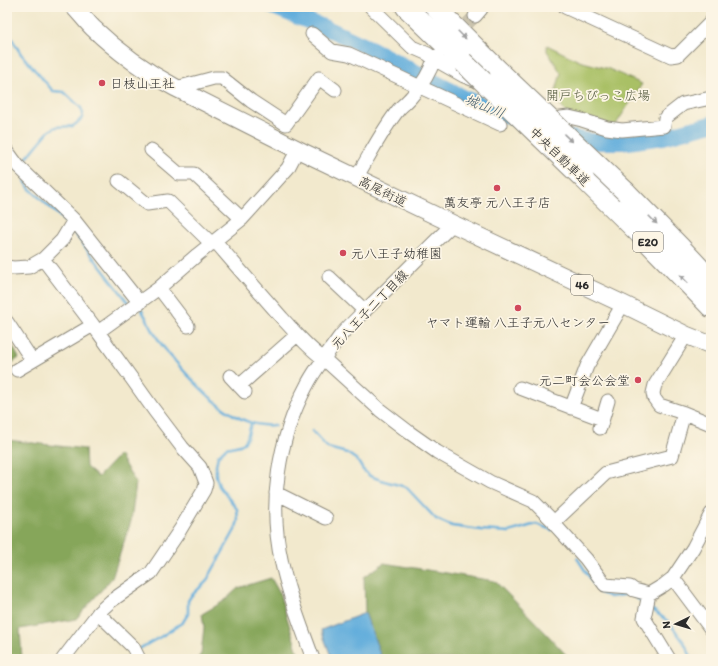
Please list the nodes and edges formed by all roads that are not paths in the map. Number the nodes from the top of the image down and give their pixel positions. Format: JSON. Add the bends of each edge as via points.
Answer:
{"nodes":[{"id":1,"x":74,"y":7,"type":"edge"},
{"id":2,"x":371,"y":7,"type":"edge"},
{"id":3,"x":406,"y":7,"type":"edge"},
{"id":4,"x":435,"y":7,"type":"edge"},
{"id":5,"x":565,"y":7,"type":"edge"},
{"id":6,"x":711,"y":22,"type":"edge"},
{"id":7,"x":312,"y":34,"type":"dead end"},
{"id":8,"x":434,"y":60,"type":"junction"},
{"id":9,"x":422,"y":84,"type":"junction"},
{"id":10,"x":176,"y":88,"type":"junction"},
{"id":11,"x":335,"y":90,"type":"dead end"},
{"id":12,"x":711,"y":98,"type":"edge"},
{"id":13,"x":500,"y":124,"type":"dead end"},
{"id":14,"x":298,"y":149,"type":"junction"},
{"id":15,"x":151,"y":150,"type":"dead end"},
{"id":16,"x":7,"y":151,"type":"edge"},
{"id":17,"x":356,"y":178,"type":"junction"},
{"id":18,"x":119,"y":181,"type":"dead end"},
{"id":19,"x":242,"y":219,"type":"junction"},
{"id":20,"x":453,"y":224,"type":"junction"},
{"id":21,"x":71,"y":225,"type":"junction"},
{"id":22,"x":214,"y":242,"type":"junction"},
{"id":23,"x":43,"y":259,"type":"junction"},
{"id":24,"x":7,"y":267,"type":"edge"},
{"id":25,"x":329,"y":277,"type":"dead end"},
{"id":26,"x":711,"y":280,"type":"edge"},
{"id":27,"x":159,"y":288,"type":"junction"},
{"id":28,"x":140,"y":302,"type":"junction"},
{"id":29,"x":623,"y":304,"type":"junction"},
{"id":30,"x":711,"y":307,"type":"edge"},
{"id":31,"x":364,"y":311,"type":"junction"},
{"id":32,"x":7,"y":322,"type":"edge"},
{"id":33,"x":188,"y":326,"type":"dead end"},
{"id":34,"x":96,"y":328,"type":"junction"},
{"id":35,"x":297,"y":335,"type":"junction"},
{"id":36,"x":686,"y":335,"type":"junction"},
{"id":37,"x":711,"y":345,"type":"edge"},
{"id":38,"x":324,"y":359,"type":"junction"},
{"id":39,"x":32,"y":360,"type":"junction"},
{"id":40,"x":17,"y":370,"type":"dead end"},
{"id":41,"x":230,"y":376,"type":"dead end"},
{"id":42,"x":520,"y":388,"type":"dead end"},
{"id":43,"x":608,"y":402,"type":"dead end"},
{"id":44,"x":571,"y":408,"type":"junction"},
{"id":45,"x":684,"y":413,"type":"junction"},
{"id":46,"x":711,"y":424,"type":"edge"},
{"id":47,"x":276,"y":493,"type":"junction"},
{"id":48,"x":711,"y":514,"type":"edge"},
{"id":49,"x":326,"y":518,"type":"dead end"},
{"id":50,"x":554,"y":522,"type":"junction"},
{"id":51,"x":673,"y":578,"type":"junction"},
{"id":52,"x":648,"y":602,"type":"junction"},
{"id":53,"x":98,"y":613,"type":"junction"},
{"id":54,"x":711,"y":629,"type":"edge"},
{"id":55,"x":137,"y":654,"type":"edge"},
{"id":56,"x":63,"y":659,"type":"edge"},
{"id":57,"x":314,"y":659,"type":"edge"},
{"id":58,"x":669,"y":659,"type":"edge"}],
"edges":[{"from":1,"to":10,"type":"main road","name":"高尾街道","number":"46","via":[[93,28],[119,50]]},
{"from":2,"to":8,"type":"street","via":[[412,47],[428,54]]},
{"from":30,"to":3,"type":"highway","name":"中央自動車道","number":"E20","one_way":true,"bridge":true,"via":[[642,236]]},
{"from":4,"to":26,"type":"highway","name":"中央自動車道","number":"E20","one_way":true,"bridge":true,"via":[[626,192]]},
{"from":5,"to":6,"type":"street","via":[[671,56],[678,55]]},
{"from":7,"to":9,"type":"street","via":[[332,51],[349,54]]},
{"from":8,"to":9,"type":"street"},
{"from":8,"to":12,"type":"street","via":[[511,97],[534,116],[544,120],[569,117],[622,130],[664,126],[665,118],[683,104]]},
{"from":9,"to":13,"type":"street"},
{"from":9,"to":17,"type":"street","via":[[399,109]]},
{"from":10,"to":11,"type":"street","via":[[222,78],[286,124],[319,78]]},
{"from":10,"to":14,"type":"main road","name":"高尾街道","number":"46"},
{"from":14,"to":17,"type":"main road","name":"高尾街道","number":"46"},
{"from":14,"to":19,"type":"street","via":[[288,168]]},
{"from":15,"to":19,"type":"street","via":[[179,174],[194,174]]},
{"from":16,"to":21,"type":"street"},
{"from":17,"to":20,"type":"main road","name":"高尾街道","number":"46"},
{"from":18,"to":22,"type":"street","via":[[147,204],[168,201]]},
{"from":19,"to":22,"type":"street"},
{"from":20,"to":29,"type":"main road","name":"高尾街道","number":"46"},
{"from":20,"to":31,"type":"street","name":"元八王子二丁目線"},
{"from":21,"to":23,"type":"street","via":[[62,240]]},
{"from":21,"to":28,"type":"street"},
{"from":22,"to":27,"type":"street"},
{"from":22,"to":35,"type":"street"},
{"from":23,"to":24,"type":"street","via":[[29,267]]},
{"from":23,"to":34,"type":"street"},
{"from":25,"to":31,"type":"street"},
{"from":27,"to":28,"type":"street"},
{"from":27,"to":33,"type":"street"},
{"from":28,"to":34,"type":"street"},
{"from":29,"to":36,"type":"main road","name":"高尾街道","number":"46"},
{"from":29,"to":44,"type":"street","via":[[587,366]]},
{"from":31,"to":38,"type":"street","name":"元八王子二丁目線","via":[[342,334]]},
{"from":32,"to":39,"type":"street"},
{"from":34,"to":39,"type":"street"},
{"from":34,"to":53,"type":"street","via":[[163,422],[200,467],[206,482],[204,490],[151,574]]},
{"from":35,"to":38,"type":"street"},
{"from":35,"to":41,"type":"street","via":[[261,361],[242,389]]},
{"from":36,"to":37,"type":"main road","name":"高尾街道","number":"46"},
{"from":36,"to":45,"type":"street","via":[[653,393],[659,405]]},
{"from":38,"to":47,"type":"street","name":"元八王子二丁目線","via":[[307,384],[294,412],[283,448]]},
{"from":38,"to":50,"type":"street","via":[[380,410],[410,433],[437,452],[490,482],[533,501]]},
{"from":39,"to":40,"type":"street"},
{"from":42,"to":44,"type":"street"},
{"from":43,"to":44,"type":"street","via":[[601,424]]},
{"from":45,"to":46,"type":"street"},
{"from":45,"to":50,"type":"street","via":[[672,456],[606,473]]},
{"from":47,"to":49,"type":"street"},
{"from":47,"to":57,"type":"street","name":"元八王子二丁目線","via":[[276,517],[282,563],[292,602]]},
{"from":48,"to":51,"type":"street"},
{"from":50,"to":52,"type":"street","via":[[605,585],[630,587]]},
{"from":51,"to":52,"type":"street"},
{"from":51,"to":54,"type":"street"},
{"from":52,"to":58,"type":"street","via":[[644,618]]},
{"from":53,"to":55,"type":"street","via":[[134,647]]},
{"from":53,"to":56,"type":"street"}]}
